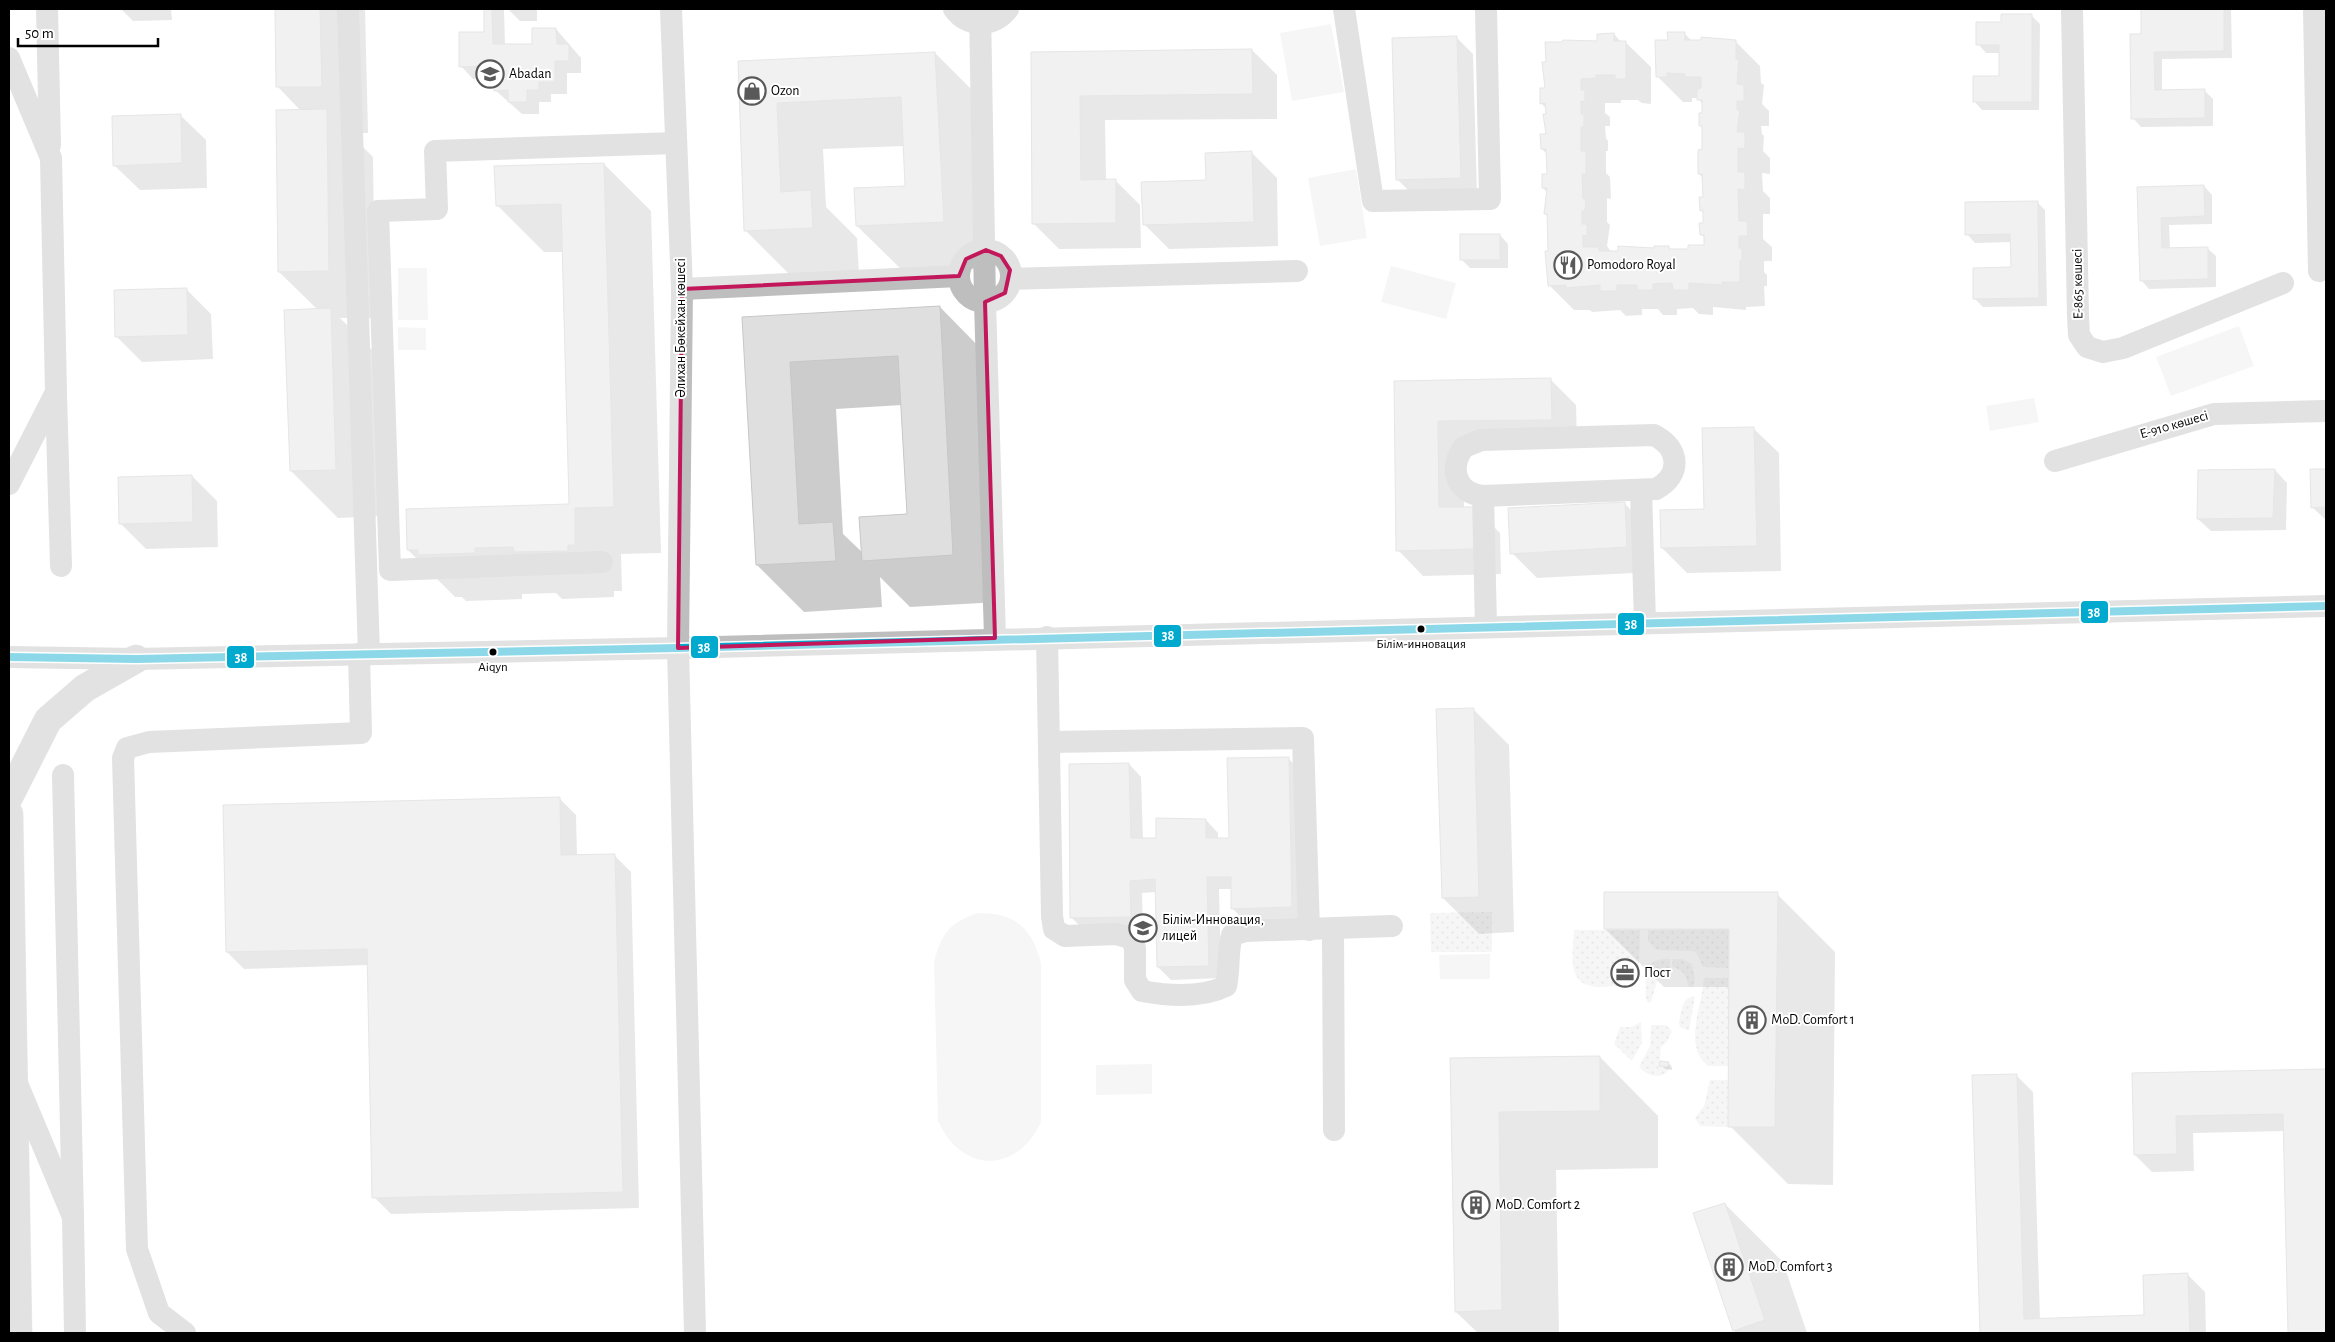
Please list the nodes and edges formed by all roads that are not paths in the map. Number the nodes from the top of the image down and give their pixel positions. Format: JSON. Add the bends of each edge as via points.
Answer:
{"nodes":[{"id":1,"x":47,"y":9,"type":"edge"},
{"id":2,"x":348,"y":9,"type":"edge"},
{"id":3,"x":671,"y":9,"type":"edge"},
{"id":4,"x":954,"y":9,"type":"edge"},
{"id":5,"x":1008,"y":9,"type":"edge"},
{"id":6,"x":1344,"y":9,"type":"edge"},
{"id":7,"x":1486,"y":9,"type":"edge"},
{"id":8,"x":2072,"y":9,"type":"edge"},
{"id":9,"x":2314,"y":9,"type":"edge"},
{"id":10,"x":981,"y":16,"type":"edge"},
{"id":11,"x":9,"y":58,"type":"edge"},
{"id":12,"x":676,"y":142,"type":"junction"},
{"id":13,"x":51,"y":158,"type":"junction"},
{"id":14,"x":986,"y":250,"type":"junction"},
{"id":15,"x":1297,"y":271,"type":"dead end"},
{"id":16,"x":2320,"y":271,"type":"dead end"},
{"id":17,"x":959,"y":276,"type":"junction"},
{"id":18,"x":1011,"y":279,"type":"junction"},
{"id":19,"x":2283,"y":283,"type":"dead end"},
{"id":20,"x":682,"y":289,"type":"junction"},
{"id":21,"x":985,"y":302,"type":"junction"},
{"id":22,"x":56,"y":392,"type":"junction"},
{"id":23,"x":2326,"y":411,"type":"edge"},
{"id":24,"x":2055,"y":460,"type":"dead end"},
{"id":25,"x":9,"y":484,"type":"edge"},
{"id":26,"x":1641,"y":490,"type":"junction"},
{"id":27,"x":1483,"y":496,"type":"junction"},
{"id":28,"x":602,"y":562,"type":"dead end"},
{"id":29,"x":60,"y":566,"type":"dead end"},
{"id":30,"x":2326,"y":606,"type":"edge"},
{"id":31,"x":1645,"y":622,"type":"junction"},
{"id":32,"x":1486,"y":626,"type":"junction"},
{"id":33,"x":1047,"y":637,"type":"junction"},
{"id":34,"x":995,"y":638,"type":"junction"},
{"id":35,"x":678,"y":648,"type":"junction"},
{"id":36,"x":364,"y":654,"type":"junction"},
{"id":37,"x":9,"y":657,"type":"edge"},
{"id":38,"x":136,"y":658,"type":"junction"},
{"id":39,"x":1050,"y":742,"type":"junction"},
{"id":40,"x":63,"y":775,"type":"dead end"},
{"id":41,"x":9,"y":796,"type":"edge"},
{"id":42,"x":9,"y":814,"type":"edge"},
{"id":43,"x":1392,"y":926,"type":"dead end"},
{"id":44,"x":1333,"y":929,"type":"junction"},
{"id":45,"x":1308,"y":930,"type":"junction"},
{"id":46,"x":15,"y":1078,"type":"junction"},
{"id":47,"x":1334,"y":1130,"type":"dead end"},
{"id":48,"x":74,"y":1217,"type":"junction"},
{"id":49,"x":18,"y":1333,"type":"edge"},
{"id":50,"x":75,"y":1333,"type":"edge"},
{"id":51,"x":184,"y":1333,"type":"edge"},
{"id":52,"x":695,"y":1333,"type":"edge"}],
"edges":[{"from":1,"to":13,"type":"street"},
{"from":2,"to":36,"type":"street"},
{"from":3,"to":12,"type":"street","name":"Әлихан Бөкейхан көшесі"},
{"from":4,"to":10,"type":"street","via":[[962,18]]},
{"from":5,"to":10,"type":"street","via":[[1000,18]]},
{"from":6,"to":7,"type":"street","via":[[1373,201],[1490,199]]},
{"from":8,"to":19,"type":"street","name":"Е-865 көшесі","via":[[2078,316],[2079,335],[2087,347],[2103,352],[2123,348]]},
{"from":9,"to":16,"type":"street"},
{"from":10,"to":14,"type":"street"},
{"from":11,"to":13,"type":"street"},
{"from":12,"to":20,"type":"street","name":"Әлихан Бөкейхан көшесі"},
{"from":12,"to":28,"type":"street","via":[[434,151],[437,209],[378,211],[390,570]]},
{"from":13,"to":22,"type":"street"},
{"from":14,"to":17,"type":"street","via":[[966,258]]},
{"from":14,"to":18,"type":"street","via":[[1001,256],[1010,270]]},
{"from":14,"to":21,"type":"street"},
{"from":15,"to":18,"type":"street"},
{"from":17,"to":20,"type":"street"},
{"from":17,"to":21,"type":"street","via":[[960,284],[970,298]]},
{"from":18,"to":21,"type":"street","via":[[1005,293]]},
{"from":20,"to":35,"type":"street","name":"Әлихан Бөкейхан көшесі"},
{"from":21,"to":34,"type":"street"},
{"from":22,"to":25,"type":"street"},
{"from":22,"to":29,"type":"street"},
{"from":23,"to":24,"type":"street","name":"Е-910 көшесі","via":[[2214,414]]},
{"from":26,"to":27,"type":"street"},
{"from":26,"to":27,"type":"street","via":[[1664,485],[1674,470],[1669,445],[1654,436],[1481,440],[1464,447],[1455,464],[1458,483],[1474,495]]},
{"from":26,"to":31,"type":"street"},
{"from":27,"to":32,"type":"street"},
{"from":30,"to":31,"type":"street"},
{"from":31,"to":32,"type":"street"},
{"from":32,"to":33,"type":"street"},
{"from":33,"to":34,"type":"street"},
{"from":33,"to":39,"type":"street"},
{"from":34,"to":35,"type":"street"},
{"from":35,"to":36,"type":"street"},
{"from":35,"to":52,"type":"street","name":"Әлихан Бөкейхан көшесі"},
{"from":36,"to":38,"type":"street"},
{"from":36,"to":51,"type":"street","via":[[361,734],[150,742],[127,748],[123,758],[137,1248],[159,1313]]},
{"from":37,"to":38,"type":"street"},
{"from":38,"to":41,"type":"main road","via":[[85,688],[48,720]]},
{"from":39,"to":45,"type":"street","via":[[1304,738]]},
{"from":39,"to":45,"type":"street","via":[[1054,929],[1065,936],[1116,934],[1131,938],[1135,948],[1135,980],[1142,991],[1160,994],[1212,992],[1226,986],[1232,935],[1246,931]]},
{"from":40,"to":48,"type":"street"},
{"from":42,"to":46,"type":"main road"},
{"from":43,"to":44,"type":"street"},
{"from":44,"to":45,"type":"street"},
{"from":44,"to":47,"type":"street"},
{"from":46,"to":48,"type":"street"},
{"from":46,"to":49,"type":"main road"},
{"from":48,"to":50,"type":"street"}]}
